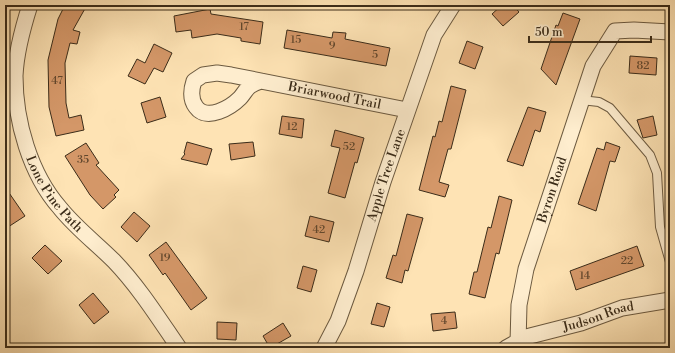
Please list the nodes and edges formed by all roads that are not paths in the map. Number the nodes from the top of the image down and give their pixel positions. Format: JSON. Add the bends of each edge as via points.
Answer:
{"nodes":[{"id":1,"x":30,"y":5,"type":"edge"},
{"id":2,"x":453,"y":5,"type":"edge"},
{"id":3,"x":670,"y":32,"type":"edge"},
{"id":4,"x":261,"y":81,"type":"dead end"},
{"id":5,"x":581,"y":100,"type":"junction"},
{"id":6,"x":407,"y":110,"type":"junction"},
{"id":7,"x":670,"y":262,"type":"edge"},
{"id":8,"x":670,"y":300,"type":"edge"},
{"id":9,"x":512,"y":346,"type":"edge"},
{"id":10,"x":179,"y":348,"type":"edge"},
{"id":11,"x":324,"y":348,"type":"edge"}],
"edges":[{"from":1,"to":10,"type":"street","name":"Lone Pine Path","via":[[20,41],[15,75],[16,103],[30,156],[43,183],[59,207],[114,261],[142,295]]},
{"from":2,"to":6,"type":"street","name":"Apple Tree Lane","via":[[434,35]]},
{"from":3,"to":5,"type":"street","name":"Byron Road","via":[[615,31],[593,66]]},
{"from":4,"to":6,"type":"street","name":"Briarwood Trail"},
{"from":5,"to":7,"type":"lane","via":[[599,102],[610,108],[650,155],[658,173],[660,228]]},
{"from":5,"to":9,"type":"street","name":"Byron Road","via":[[526,269]]},
{"from":6,"to":11,"type":"street","name":"Apple Tree Lane","via":[[356,271],[338,321]]},
{"from":8,"to":9,"type":"street","name":"Judson Road","via":[[622,308],[581,323],[526,337]]}]}
